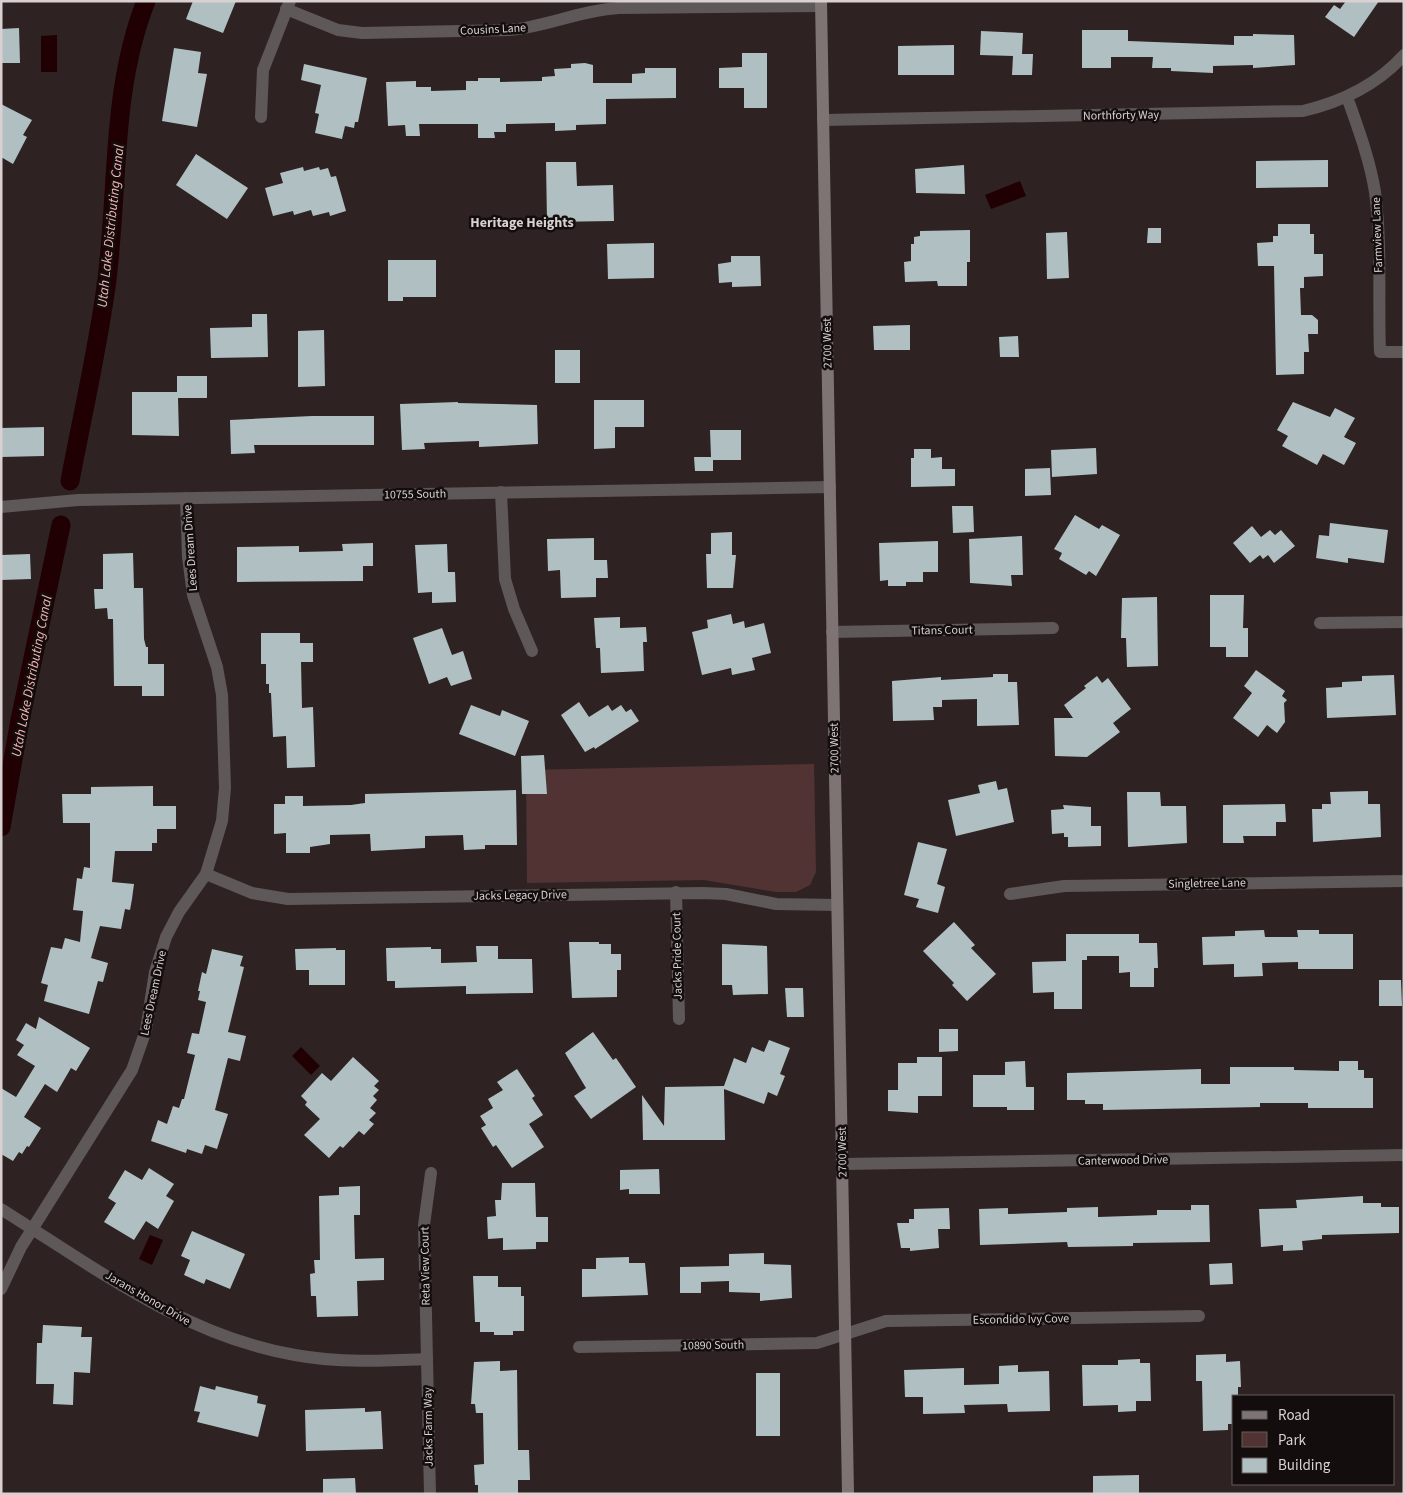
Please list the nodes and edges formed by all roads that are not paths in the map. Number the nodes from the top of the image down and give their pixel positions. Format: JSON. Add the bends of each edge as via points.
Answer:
{"nodes":[{"id":1,"x":821,"y":4,"type":"edge"},
{"id":2,"x":288,"y":5,"type":"edge"},
{"id":3,"x":1404,"y":55,"type":"edge"},
{"id":4,"x":1347,"y":98,"type":"junction"},
{"id":5,"x":261,"y":117,"type":"dead end"},
{"id":6,"x":823,"y":120,"type":"junction"},
{"id":7,"x":1404,"y":352,"type":"edge"},
{"id":8,"x":830,"y":487,"type":"junction"},
{"id":9,"x":501,"y":492,"type":"junction"},
{"id":10,"x":186,"y":498,"type":"junction"},
{"id":11,"x":1,"y":507,"type":"edge"},
{"id":12,"x":1404,"y":622,"type":"edge"},
{"id":13,"x":1320,"y":623,"type":"dead end"},
{"id":14,"x":1053,"y":628,"type":"dead end"},
{"id":15,"x":832,"y":632,"type":"junction"},
{"id":16,"x":532,"y":651,"type":"dead end"},
{"id":17,"x":206,"y":874,"type":"junction"},
{"id":18,"x":1404,"y":881,"type":"edge"},
{"id":19,"x":676,"y":892,"type":"junction"},
{"id":20,"x":1010,"y":894,"type":"dead end"},
{"id":21,"x":837,"y":905,"type":"junction"},
{"id":22,"x":679,"y":1019,"type":"dead end"},
{"id":23,"x":1404,"y":1155,"type":"edge"},
{"id":24,"x":842,"y":1164,"type":"junction"},
{"id":25,"x":431,"y":1173,"type":"dead end"},
{"id":26,"x":1,"y":1210,"type":"edge"},
{"id":27,"x":32,"y":1229,"type":"junction"},
{"id":28,"x":1,"y":1289,"type":"edge"},
{"id":29,"x":1199,"y":1316,"type":"dead end"},
{"id":30,"x":845,"y":1333,"type":"junction"},
{"id":31,"x":579,"y":1347,"type":"dead end"},
{"id":32,"x":427,"y":1359,"type":"junction"},
{"id":33,"x":430,"y":1494,"type":"edge"},
{"id":34,"x":848,"y":1494,"type":"edge"}],
"edges":[{"from":1,"to":2,"type":"street","name":"Cousins Lane","via":[[612,8],[514,30],[362,33],[327,26]]},
{"from":1,"to":6,"type":"main road","name":"2700 West"},
{"from":2,"to":5,"type":"street","via":[[263,70]]},
{"from":3,"to":4,"type":"street","name":"Northforty Way"},
{"from":4,"to":6,"type":"street","name":"Northforty Way","via":[[1324,106],[1281,112]]},
{"from":4,"to":7,"type":"street","name":"Farmview Lane","via":[[1375,191],[1380,352]]},
{"from":6,"to":8,"type":"main road","name":"2700 West"},
{"from":8,"to":9,"type":"street","name":"10755 South"},
{"from":8,"to":15,"type":"main road","name":"2700 West"},
{"from":9,"to":10,"type":"street","name":"10755 South"},
{"from":9,"to":16,"type":"street","via":[[505,579]]},
{"from":10,"to":11,"type":"street","name":"10755 South","via":[[78,500]]},
{"from":10,"to":17,"type":"street","name":"Lees Dream Drive","via":[[193,594],[217,667],[223,709],[224,805]]},
{"from":12,"to":13,"type":"street"},
{"from":14,"to":15,"type":"street","name":"Titans Court"},
{"from":15,"to":21,"type":"main road","name":"2700 West"},
{"from":17,"to":19,"type":"street","name":"Jacks Legacy Drive","via":[[252,893],[294,899]]},
{"from":17,"to":27,"type":"street","name":"Lees Dream Drive","via":[[179,912],[166,938],[155,972],[148,1023],[132,1070]]},
{"from":18,"to":20,"type":"street","name":"Singletree Lane","via":[[1064,886]]},
{"from":19,"to":21,"type":"street","name":"Jacks Legacy Drive","via":[[726,894],[776,904]]},
{"from":19,"to":22,"type":"street","name":"Jacks Pride Court"},
{"from":21,"to":24,"type":"main road","name":"2700 West"},
{"from":23,"to":24,"type":"street","name":"Canterwood Drive"},
{"from":24,"to":30,"type":"main road","name":"2700 West"},
{"from":25,"to":32,"type":"street","name":"Reta View Court","via":[[424,1225]]},
{"from":26,"to":27,"type":"street","name":"Jarans Honor Drive"},
{"from":27,"to":28,"type":"street","name":"Lees Dream Drive"},
{"from":27,"to":32,"type":"street","name":"Jarans Honor Drive","via":[[161,1308],[212,1333],[276,1351],[324,1359]]},
{"from":29,"to":30,"type":"street","name":"Escondido Ivy Cove","via":[[886,1322]]},
{"from":30,"to":31,"type":"street","name":"10890 South","via":[[817,1343]]},
{"from":30,"to":34,"type":"main road","name":"2700 West"},
{"from":32,"to":33,"type":"street","name":"Jacks Farm Way"}]}
